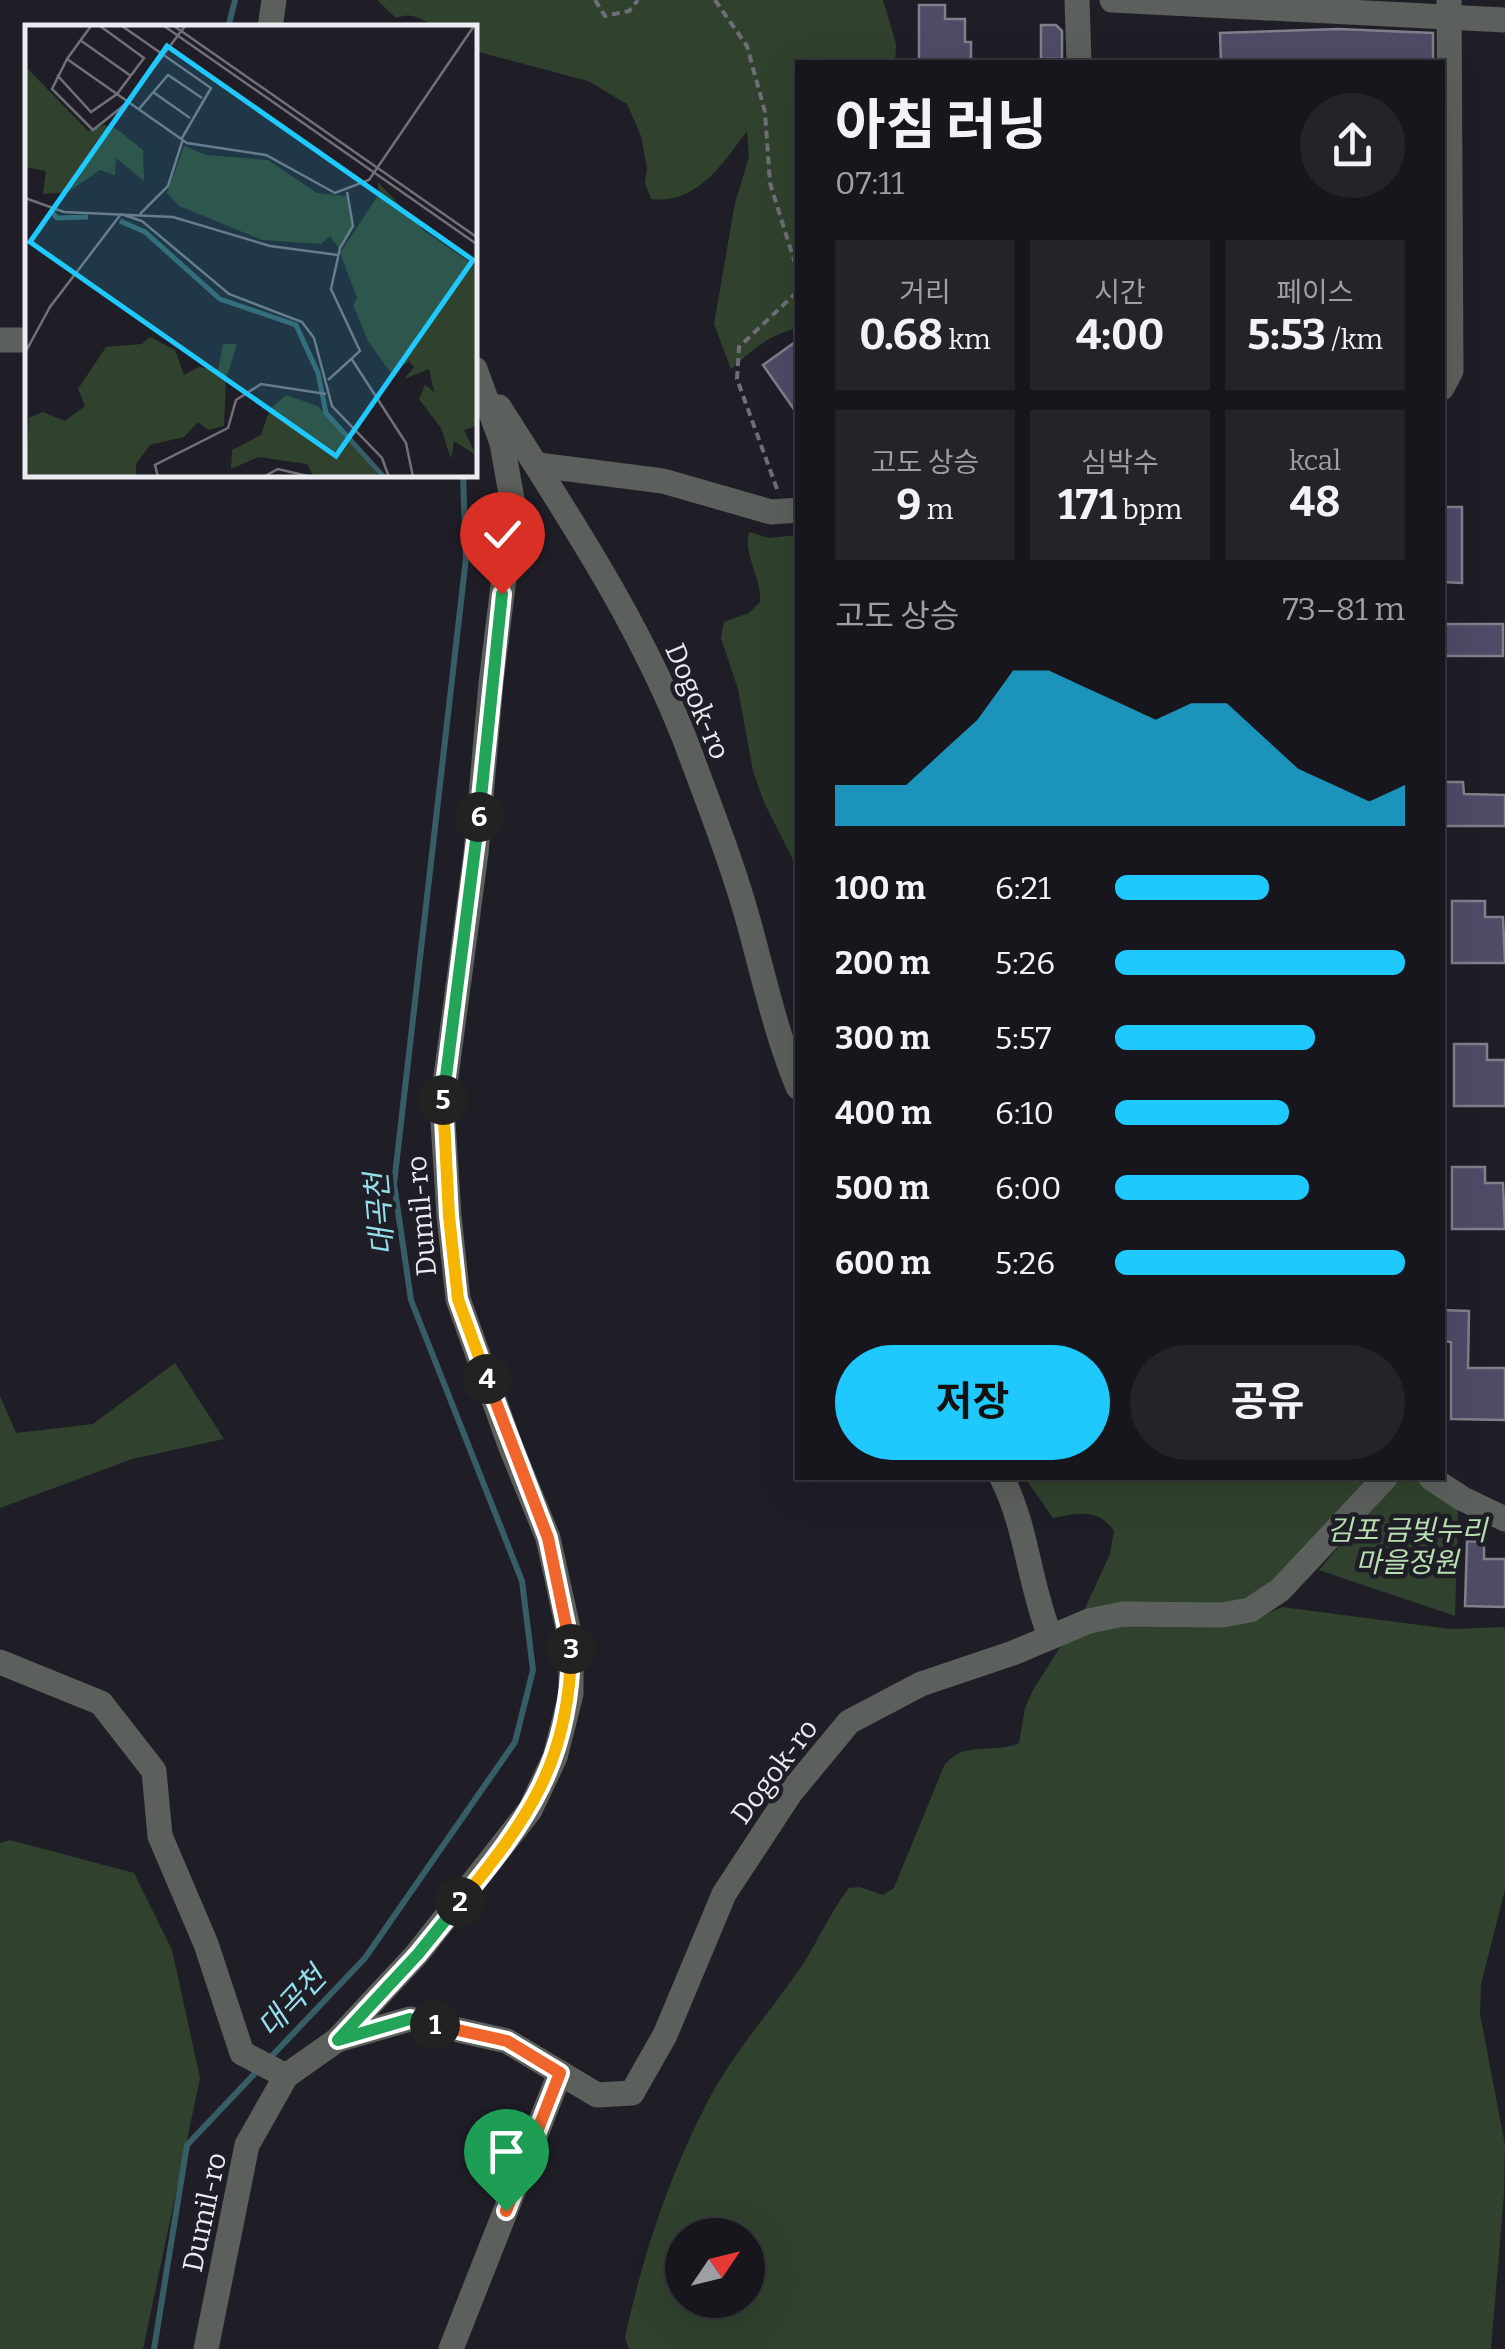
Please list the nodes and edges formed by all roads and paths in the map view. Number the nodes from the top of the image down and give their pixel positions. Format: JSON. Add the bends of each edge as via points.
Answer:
{"nodes":[{"id":1,"x":274,"y":0,"type":"edge"},
{"id":2,"x":595,"y":0,"type":"edge"},
{"id":3,"x":638,"y":0,"type":"edge"},
{"id":4,"x":715,"y":0,"type":"edge"},
{"id":5,"x":1077,"y":0,"type":"edge"},
{"id":6,"x":1112,"y":0,"type":"edge"},
{"id":7,"x":1449,"y":9,"type":"edge"},
{"id":8,"x":1505,"y":20,"type":"edge"},
{"id":9,"x":270,"y":25,"type":"edge"},
{"id":10,"x":1079,"y":60,"type":"edge"},
{"id":11,"x":795,"y":263,"type":"edge"},
{"id":12,"x":795,"y":294,"type":"edge"},
{"id":13,"x":478,"y":374,"type":"edge"},
{"id":14,"x":478,"y":377,"type":"edge"},
{"id":15,"x":1445,"y":383,"type":"edge"},
{"id":16,"x":538,"y":465,"type":"junction"},
{"id":17,"x":792,"y":511,"type":"edge"},
{"id":18,"x":795,"y":1080,"type":"edge"},
{"id":19,"x":1003,"y":1480,"type":"edge"},
{"id":20,"x":1382,"y":1480,"type":"edge"},
{"id":21,"x":1434,"y":1480,"type":"edge"},
{"id":22,"x":1505,"y":1518,"type":"edge"},
{"id":23,"x":1050,"y":1636,"type":"junction"},
{"id":24,"x":0,"y":1662,"type":"edge"},
{"id":25,"x":338,"y":2040,"type":"junction"},
{"id":26,"x":271,"y":2068,"type":"junction"},
{"id":27,"x":560,"y":2073,"type":"junction"},
{"id":28,"x":206,"y":2349,"type":"edge"},
{"id":29,"x":451,"y":2349,"type":"edge"}],
"edges":[{"from":1,"to":9,"type":"street"},
{"from":2,"to":3,"type":"path","via":[[605,16],[629,10]]},
{"from":4,"to":11,"type":"path","via":[[747,46],[765,112],[770,183]]},
{"from":5,"to":10,"type":"street"},
{"from":6,"to":7,"type":"street"},
{"from":7,"to":8,"type":"street"},
{"from":7,"to":15,"type":"street","via":[[1451,372]]},
{"from":12,"to":17,"type":"path","via":[[739,347],[737,379]]},
{"from":13,"to":16,"type":"street","name":"Dogok-ro"},
{"from":14,"to":25,"type":"street","name":"Dumil-ro","via":[[502,443],[513,505],[442,1106],[449,1216],[458,1299],[548,1538],[571,1642],[571,1694],[556,1757],[530,1810],[418,1954]]},
{"from":16,"to":17,"type":"street","via":[[662,481],[755,508]]},
{"from":16,"to":18,"type":"street","name":"Dogok-ro","via":[[643,648],[692,758]]},
{"from":19,"to":23,"type":"street"},
{"from":20,"to":23,"type":"street","name":"Dogok-ro","via":[[1280,1590],[1250,1610],[1123,1614]]},
{"from":21,"to":22,"type":"street"},
{"from":23,"to":27,"type":"street","name":"Dogok-ro","via":[[921,1684],[848,1722],[791,1792],[724,1894],[666,2035],[632,2093],[597,2095]]},
{"from":24,"to":26,"type":"street","via":[[101,1702],[154,1771],[160,1836],[242,2053]]},
{"from":25,"to":26,"type":"street","name":"Dumil-ro"},
{"from":25,"to":27,"type":"street","via":[[410,2019],[507,2041]]},
{"from":26,"to":28,"type":"street","name":"Dumil-ro","via":[[248,2145]]},
{"from":27,"to":29,"type":"street"}]}
